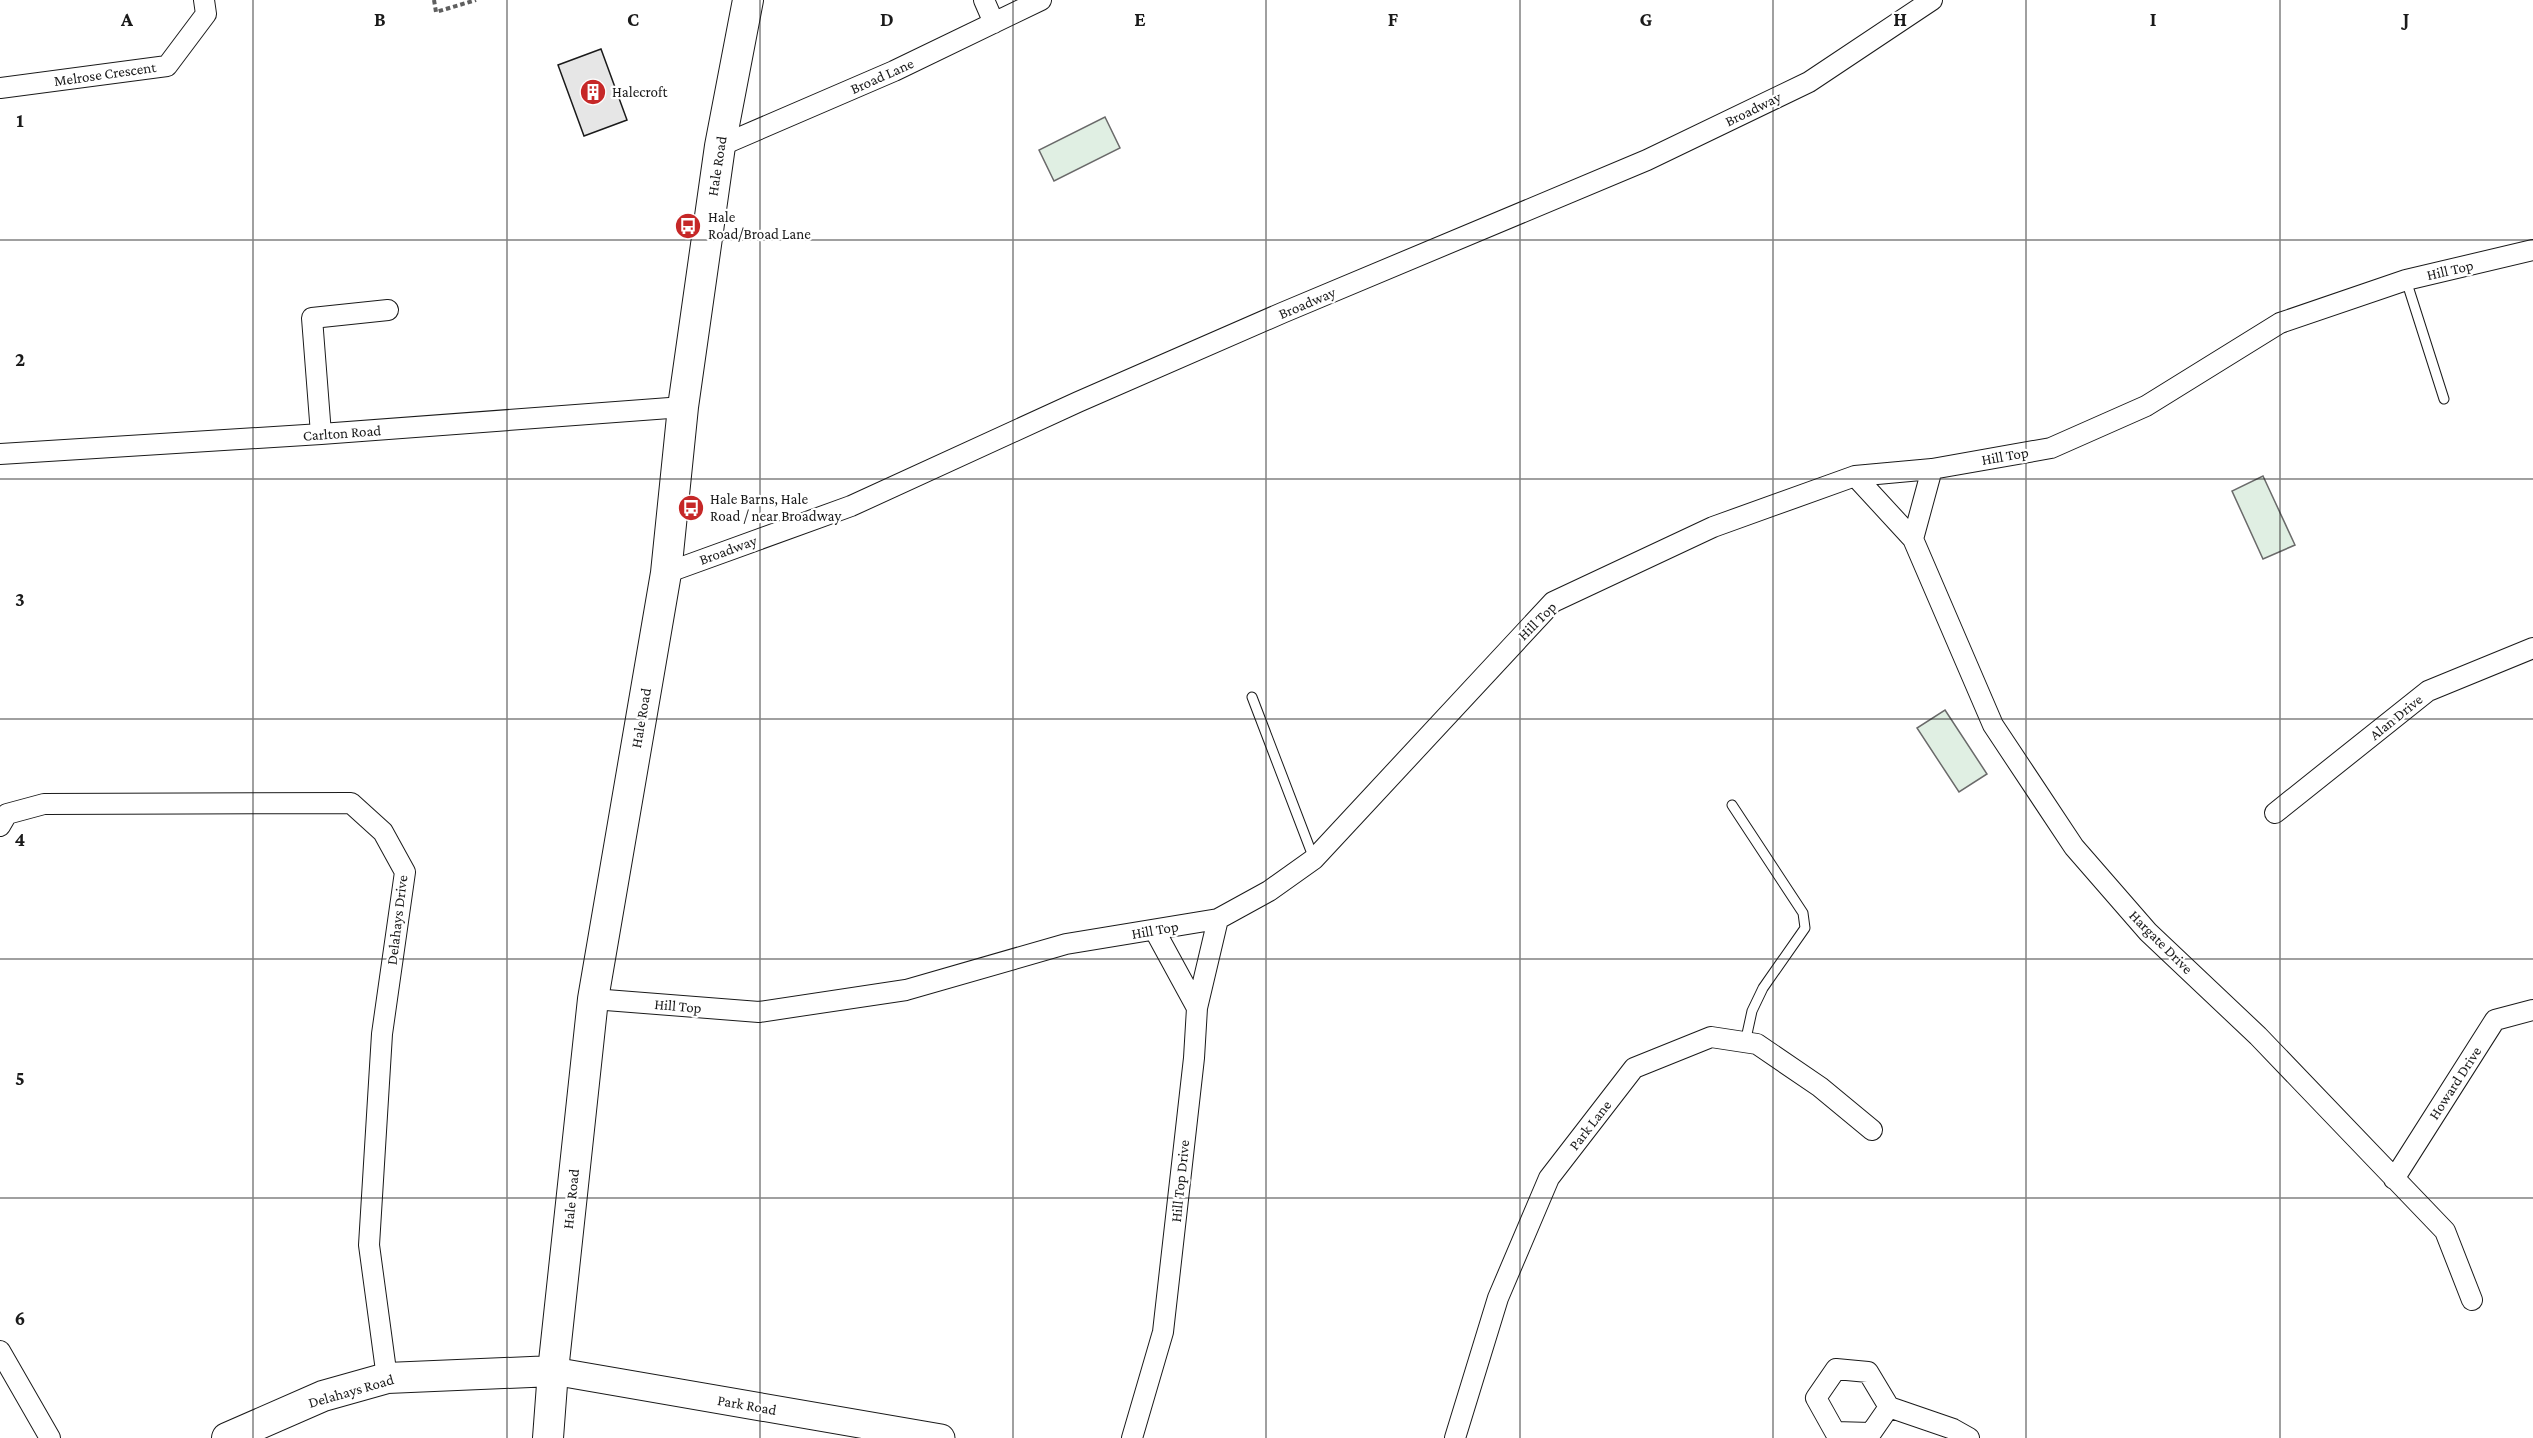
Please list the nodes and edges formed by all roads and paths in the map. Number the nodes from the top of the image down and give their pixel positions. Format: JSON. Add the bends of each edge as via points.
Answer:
{"nodes":[{"id":1,"x":204,"y":0,"type":"edge"},
{"id":2,"x":434,"y":0,"type":"edge"},
{"id":3,"x":476,"y":0,"type":"edge"},
{"id":4,"x":748,"y":0,"type":"edge"},
{"id":5,"x":984,"y":0,"type":"edge"},
{"id":6,"x":1041,"y":0,"type":"edge"},
{"id":7,"x":1932,"y":0,"type":"edge"},
{"id":8,"x":994,"y":23,"type":"junction"},
{"id":9,"x":0,"y":88,"type":"edge"},
{"id":10,"x":720,"y":146,"type":"junction"},
{"id":11,"x":2533,"y":250,"type":"edge"},
{"id":12,"x":2406,"y":280,"type":"junction"},
{"id":13,"x":388,"y":310,"type":"dead end"},
{"id":14,"x":2444,"y":399,"type":"dead end"},
{"id":15,"x":683,"y":407,"type":"junction"},
{"id":16,"x":321,"y":434,"type":"junction"},
{"id":17,"x":0,"y":454,"type":"edge"},
{"id":18,"x":1932,"y":469,"type":"junction"},
{"id":19,"x":1855,"y":476,"type":"junction"},
{"id":20,"x":1913,"y":539,"type":"junction"},
{"id":21,"x":666,"y":573,"type":"junction"},
{"id":22,"x":2533,"y":648,"type":"edge"},
{"id":23,"x":1252,"y":697,"type":"dead end"},
{"id":24,"x":1732,"y":805,"type":"dead end"},
{"id":25,"x":2276,"y":813,"type":"dead end"},
{"id":26,"x":0,"y":826,"type":"edge"},
{"id":27,"x":1314,"y":859,"type":"junction"},
{"id":28,"x":1218,"y":919,"type":"junction"},
{"id":29,"x":1155,"y":931,"type":"junction"},
{"id":30,"x":593,"y":999,"type":"junction"},
{"id":31,"x":1197,"y":1008,"type":"junction"},
{"id":32,"x":2533,"y":1010,"type":"edge"},
{"id":33,"x":1745,"y":1042,"type":"junction"},
{"id":34,"x":1872,"y":1130,"type":"dead end"},
{"id":35,"x":2394,"y":1179,"type":"junction"},
{"id":36,"x":2472,"y":1300,"type":"dead end"},
{"id":37,"x":0,"y":1351,"type":"edge"},
{"id":38,"x":553,"y":1371,"type":"junction"},
{"id":39,"x":387,"y":1378,"type":"junction"},
{"id":40,"x":1889,"y":1407,"type":"dead end"},
{"id":41,"x":885,"y":1434,"type":"edge"},
{"id":42,"x":50,"y":1438,"type":"edge"},
{"id":43,"x":227,"y":1438,"type":"edge"},
{"id":44,"x":549,"y":1438,"type":"edge"},
{"id":45,"x":941,"y":1438,"type":"edge"},
{"id":46,"x":1132,"y":1438,"type":"edge"},
{"id":47,"x":1455,"y":1438,"type":"edge"},
{"id":48,"x":1969,"y":1438,"type":"edge"}],
"edges":[{"from":1,"to":9,"type":"street","name":"Melrose Crescent","via":[[206,14],[167,66]]},
{"from":2,"to":3,"type":"path","via":[[436,12]]},
{"from":4,"to":10,"type":"main road","name":"Hale Road"},
{"from":5,"to":8,"type":"street"},
{"from":6,"to":8,"type":"street","name":"Broad Lane"},
{"from":7,"to":21,"type":"street","name":"Broadway","via":[[1809,82],[1647,160],[1228,337],[851,506]]},
{"from":8,"to":10,"type":"street","name":"Broad Lane"},
{"from":10,"to":15,"type":"main road","name":"Hale Road"},
{"from":11,"to":12,"type":"street","name":"Hill Top"},
{"from":12,"to":14,"type":"lane"},
{"from":12,"to":18,"type":"street","name":"Hill Top","via":[[2280,323],[2146,406],[2051,448]]},
{"from":13,"to":16,"type":"street","via":[[312,318]]},
{"from":15,"to":16,"type":"street","name":"Carlton Road"},
{"from":15,"to":21,"type":"main road","name":"Hale Road"},
{"from":16,"to":17,"type":"street","name":"Carlton Road"},
{"from":18,"to":19,"type":"street","name":"Hill Top"},
{"from":18,"to":20,"type":"street"},
{"from":19,"to":20,"type":"street","name":"Hargate Drive"},
{"from":19,"to":27,"type":"street","name":"Hill Top","via":[[1713,526],[1553,602]]},
{"from":20,"to":35,"type":"street","name":"Hargate Drive","via":[[1992,725],[2074,847],[2148,932],[2258,1036]]},
{"from":21,"to":30,"type":"main road","name":"Hale Road"},
{"from":22,"to":25,"type":"street","name":"Alan Drive","via":[[2428,691]]},
{"from":23,"to":27,"type":"lane"},
{"from":24,"to":33,"type":"lane","via":[[1803,913],[1805,928],[1763,988],[1752,1011]]},
{"from":26,"to":39,"type":"street","name":"Delahays Drive","via":[[7,814],[44,804],[351,803],[383,832],[405,872],[382,1034],[369,1245]]},
{"from":27,"to":28,"type":"street","name":"Hill Top","via":[[1269,891]]},
{"from":28,"to":29,"type":"street","name":"Hill Top"},
{"from":28,"to":31,"type":"street","name":"Hill Top Drive"},
{"from":29,"to":30,"type":"street","name":"Hill Top","via":[[1066,944],[906,990],[759,1012]]},
{"from":29,"to":31,"type":"street"},
{"from":30,"to":38,"type":"main road","name":"Hale Road"},
{"from":31,"to":46,"type":"street","name":"Hill Top Drive","via":[[1163,1332]]},
{"from":32,"to":35,"type":"street","name":"Howard Drive","via":[[2495,1020]]},
{"from":33,"to":34,"type":"street","name":"Park Lane","via":[[1756,1044],[1820,1087]]},
{"from":33,"to":47,"type":"street","name":"Park Lane","via":[[1711,1037],[1634,1068],[1549,1178],[1498,1298]]},
{"from":35,"to":36,"type":"street","name":"Hargate Drive","via":[[2445,1231]]},
{"from":37,"to":42,"type":"street"},
{"from":38,"to":39,"type":"main road","name":"Delahays Road"},
{"from":38,"to":41,"type":"main road","name":"Park Road"},
{"from":38,"to":44,"type":"main road","name":"Hale Road"},
{"from":39,"to":43,"type":"main road","name":"Delahays Road","via":[[323,1396]]},
{"from":40,"to":48,"type":"street"},
{"from":41,"to":45,"type":"main road","name":"Park Road"}]}
